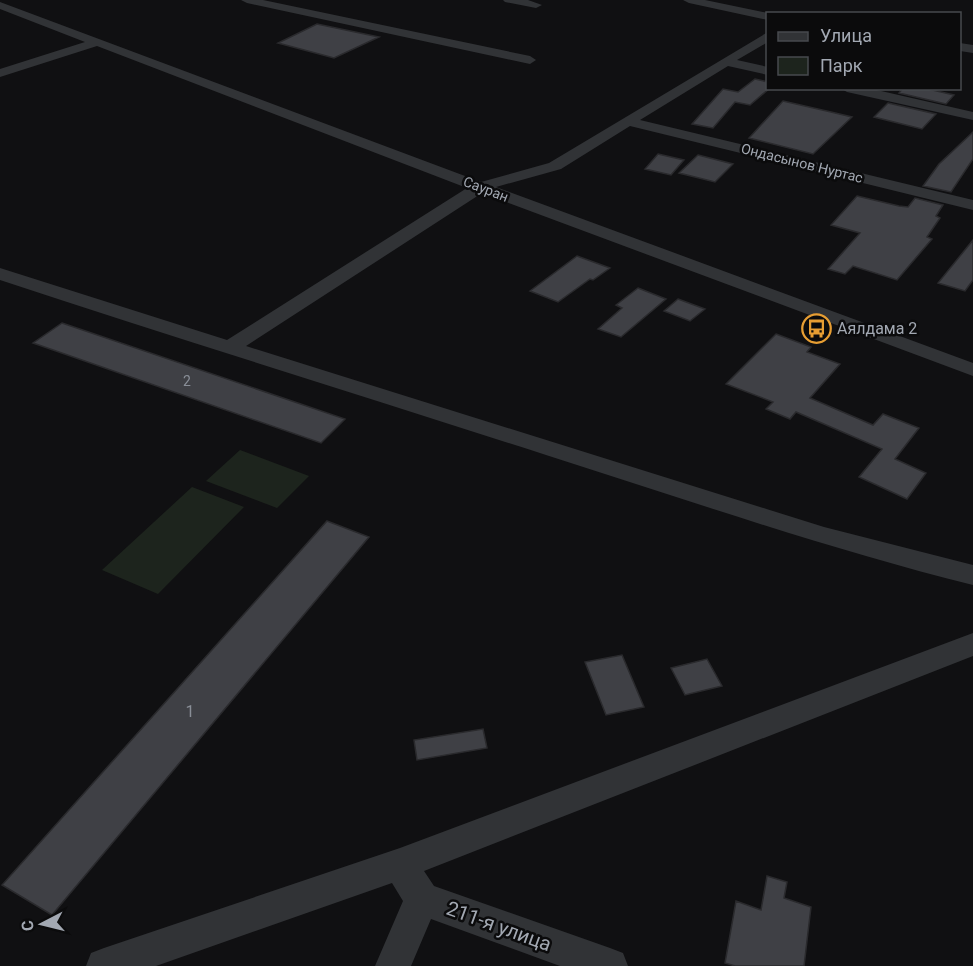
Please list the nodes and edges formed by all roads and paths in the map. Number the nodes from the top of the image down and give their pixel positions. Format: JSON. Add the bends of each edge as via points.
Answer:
{"nodes":[{"id":1,"x":247,"y":0,"type":"edge"},
{"id":2,"x":509,"y":0,"type":"edge"},
{"id":3,"x":689,"y":0,"type":"edge"},
{"id":4,"x":33,"y":3,"type":"dead end"},
{"id":5,"x":536,"y":5,"type":"dead end"},
{"id":6,"x":4,"y":9,"type":"edge"},
{"id":7,"x":766,"y":17,"type":"edge"},
{"id":8,"x":766,"y":37,"type":"edge"},
{"id":9,"x":97,"y":42,"type":"junction"},
{"id":10,"x":530,"y":60,"type":"dead end"},
{"id":11,"x":726,"y":62,"type":"junction"},
{"id":12,"x":766,"y":71,"type":"edge"},
{"id":13,"x":0,"y":73,"type":"edge"},
{"id":14,"x":856,"y":90,"type":"edge"},
{"id":15,"x":973,"y":116,"type":"edge"},
{"id":16,"x":630,"y":122,"type":"junction"},
{"id":17,"x":480,"y":187,"type":"junction"},
{"id":18,"x":973,"y":204,"type":"edge"},
{"id":19,"x":0,"y":274,"type":"edge"},
{"id":20,"x":228,"y":349,"type":"junction"},
{"id":21,"x":973,"y":370,"type":"edge"},
{"id":22,"x":973,"y":575,"type":"edge"},
{"id":23,"x":973,"y":644,"type":"edge"},
{"id":24,"x":400,"y":864,"type":"junction"},
{"id":25,"x":422,"y":899,"type":"junction"},
{"id":26,"x":104,"y":966,"type":"edge"},
{"id":27,"x":393,"y":966,"type":"edge"},
{"id":28,"x":610,"y":966,"type":"edge"}],
"edges":[{"from":1,"to":10,"type":"street"},
{"from":2,"to":5,"type":"street"},
{"from":3,"to":7,"type":"street"},
{"from":4,"to":6,"type":"street"},
{"from":6,"to":9,"type":"street","name":"Сауран"},
{"from":8,"to":11,"type":"street"},
{"from":9,"to":13,"type":"street"},
{"from":9,"to":17,"type":"street","name":"Сауран"},
{"from":11,"to":12,"type":"street"},
{"from":11,"to":16,"type":"street"},
{"from":14,"to":15,"type":"street"},
{"from":16,"to":17,"type":"street","via":[[555,166]]},
{"from":16,"to":18,"type":"street","name":"Ондасынов Нуртас"},
{"from":17,"to":20,"type":"street"},
{"from":17,"to":21,"type":"street","name":"Сауран"},
{"from":19,"to":20,"type":"street"},
{"from":20,"to":22,"type":"street","via":[[917,563]]},
{"from":23,"to":24,"type":"street"},
{"from":24,"to":25,"type":"street"},
{"from":24,"to":26,"type":"street"},
{"from":25,"to":27,"type":"street"},
{"from":25,"to":28,"type":"street","name":"211-я улица"}]}
